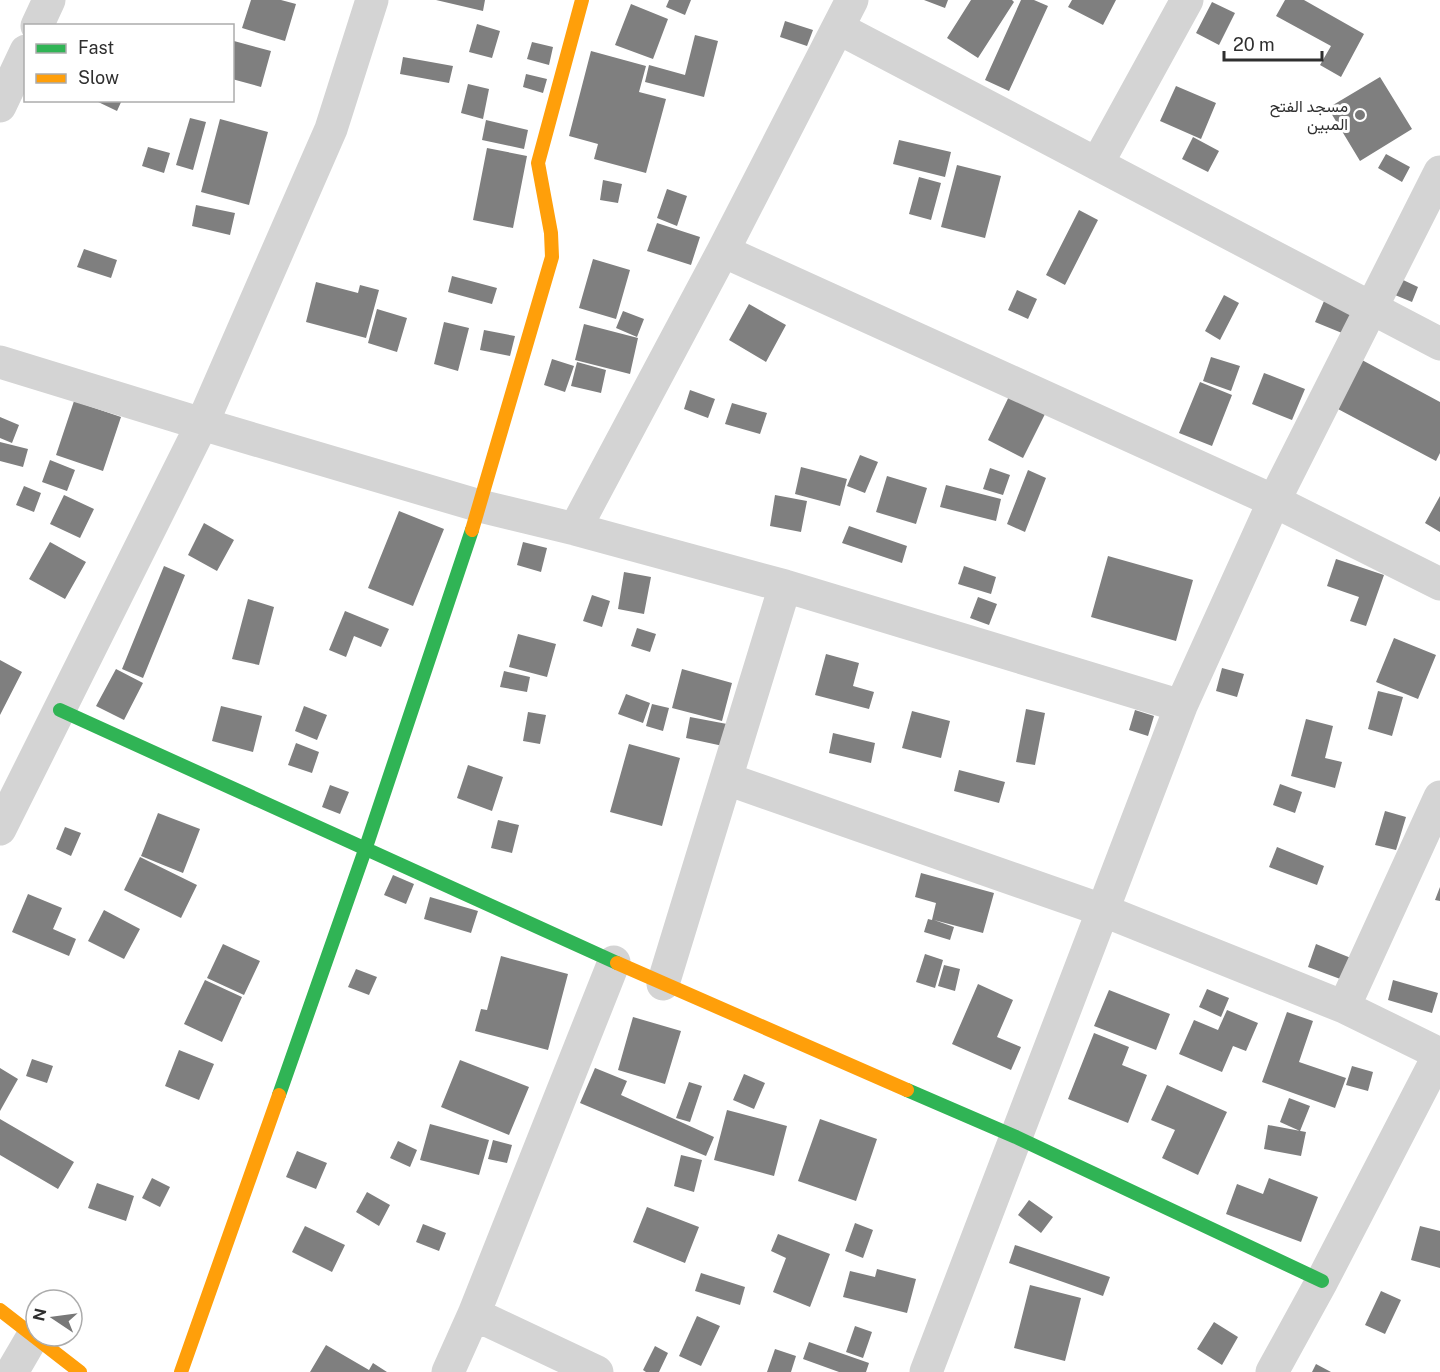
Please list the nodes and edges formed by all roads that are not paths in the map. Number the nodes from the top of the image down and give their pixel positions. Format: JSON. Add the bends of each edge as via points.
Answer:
{"nodes":[{"id":1,"x":49,"y":0,"type":"edge"},
{"id":2,"x":372,"y":0,"type":"edge"},
{"id":3,"x":582,"y":0,"type":"edge"},
{"id":4,"x":1187,"y":0,"type":"edge"},
{"id":5,"x":845,"y":14,"type":"edge"},
{"id":6,"x":38,"y":24,"type":"edge"},
{"id":7,"x":24,"y":55,"type":"edge"},
{"id":8,"x":0,"y":106,"type":"edge"},
{"id":9,"x":1097,"y":164,"type":"junction"},
{"id":10,"x":1440,"y":172,"type":"edge"},
{"id":11,"x":723,"y":251,"type":"junction"},
{"id":12,"x":1372,"y":309,"type":"junction"},
{"id":13,"x":1440,"y":344,"type":"edge"},
{"id":14,"x":0,"y":362,"type":"edge"},
{"id":15,"x":202,"y":424,"type":"junction"},
{"id":16,"x":1274,"y":501,"type":"junction"},
{"id":17,"x":480,"y":506,"type":"junction"},
{"id":18,"x":575,"y":529,"type":"junction"},
{"id":19,"x":1440,"y":584,"type":"edge"},
{"id":20,"x":785,"y":586,"type":"junction"},
{"id":21,"x":1181,"y":706,"type":"junction"},
{"id":22,"x":60,"y":710,"type":"junction"},
{"id":23,"x":728,"y":780,"type":"junction"},
{"id":24,"x":1440,"y":797,"type":"edge"},
{"id":25,"x":0,"y":830,"type":"edge"},
{"id":26,"x":365,"y":850,"type":"junction"},
{"id":27,"x":1102,"y":910,"type":"junction"},
{"id":28,"x":614,"y":962,"type":"junction"},
{"id":29,"x":663,"y":984,"type":"junction"},
{"id":30,"x":1344,"y":1007,"type":"junction"},
{"id":31,"x":1440,"y":1054,"type":"edge"},
{"id":32,"x":1016,"y":1137,"type":"junction"},
{"id":33,"x":1322,"y":1281,"type":"junction"},
{"id":34,"x":0,"y":1310,"type":"edge"},
{"id":35,"x":474,"y":1314,"type":"junction"},
{"id":36,"x":24,"y":1329,"type":"edge"},
{"id":37,"x":26,"y":1348,"type":"edge"},
{"id":38,"x":49,"y":1348,"type":"edge"},
{"id":39,"x":12,"y":1372,"type":"edge"},
{"id":40,"x":80,"y":1372,"type":"edge"},
{"id":41,"x":181,"y":1372,"type":"edge"},
{"id":42,"x":448,"y":1372,"type":"edge"},
{"id":43,"x":597,"y":1372,"type":"edge"},
{"id":44,"x":926,"y":1372,"type":"edge"},
{"id":45,"x":1272,"y":1372,"type":"edge"}],
"edges":[{"from":1,"to":6,"type":"street"},
{"from":2,"to":15,"type":"street","via":[[331,129]]},
{"from":3,"to":17,"type":"street","via":[[538,163],[551,225],[552,257]]},
{"from":4,"to":9,"type":"street"},
{"from":5,"to":9,"type":"street"},
{"from":5,"to":11,"type":"street"},
{"from":7,"to":8,"type":"street"},
{"from":9,"to":12,"type":"street"},
{"from":10,"to":12,"type":"street"},
{"from":11,"to":16,"type":"street"},
{"from":11,"to":18,"type":"street"},
{"from":12,"to":13,"type":"street"},
{"from":12,"to":16,"type":"street"},
{"from":14,"to":15,"type":"street"},
{"from":15,"to":17,"type":"street"},
{"from":15,"to":22,"type":"street"},
{"from":16,"to":19,"type":"street"},
{"from":16,"to":21,"type":"street"},
{"from":17,"to":18,"type":"street"},
{"from":17,"to":26,"type":"street"},
{"from":18,"to":20,"type":"street"},
{"from":20,"to":21,"type":"street"},
{"from":20,"to":23,"type":"street"},
{"from":21,"to":27,"type":"street"},
{"from":22,"to":25,"type":"street"},
{"from":22,"to":26,"type":"street"},
{"from":23,"to":27,"type":"street"},
{"from":23,"to":29,"type":"street"},
{"from":24,"to":30,"type":"street"},
{"from":26,"to":28,"type":"street"},
{"from":26,"to":41,"type":"street"},
{"from":27,"to":30,"type":"street"},
{"from":27,"to":32,"type":"street"},
{"from":28,"to":29,"type":"street"},
{"from":28,"to":35,"type":"street"},
{"from":29,"to":32,"type":"street"},
{"from":30,"to":31,"type":"street"},
{"from":31,"to":33,"type":"street"},
{"from":32,"to":33,"type":"street"},
{"from":32,"to":44,"type":"street"},
{"from":33,"to":45,"type":"street"},
{"from":34,"to":36,"type":"street"},
{"from":35,"to":42,"type":"street"},
{"from":35,"to":43,"type":"street"},
{"from":37,"to":39,"type":"street"},
{"from":38,"to":40,"type":"street"}]}
